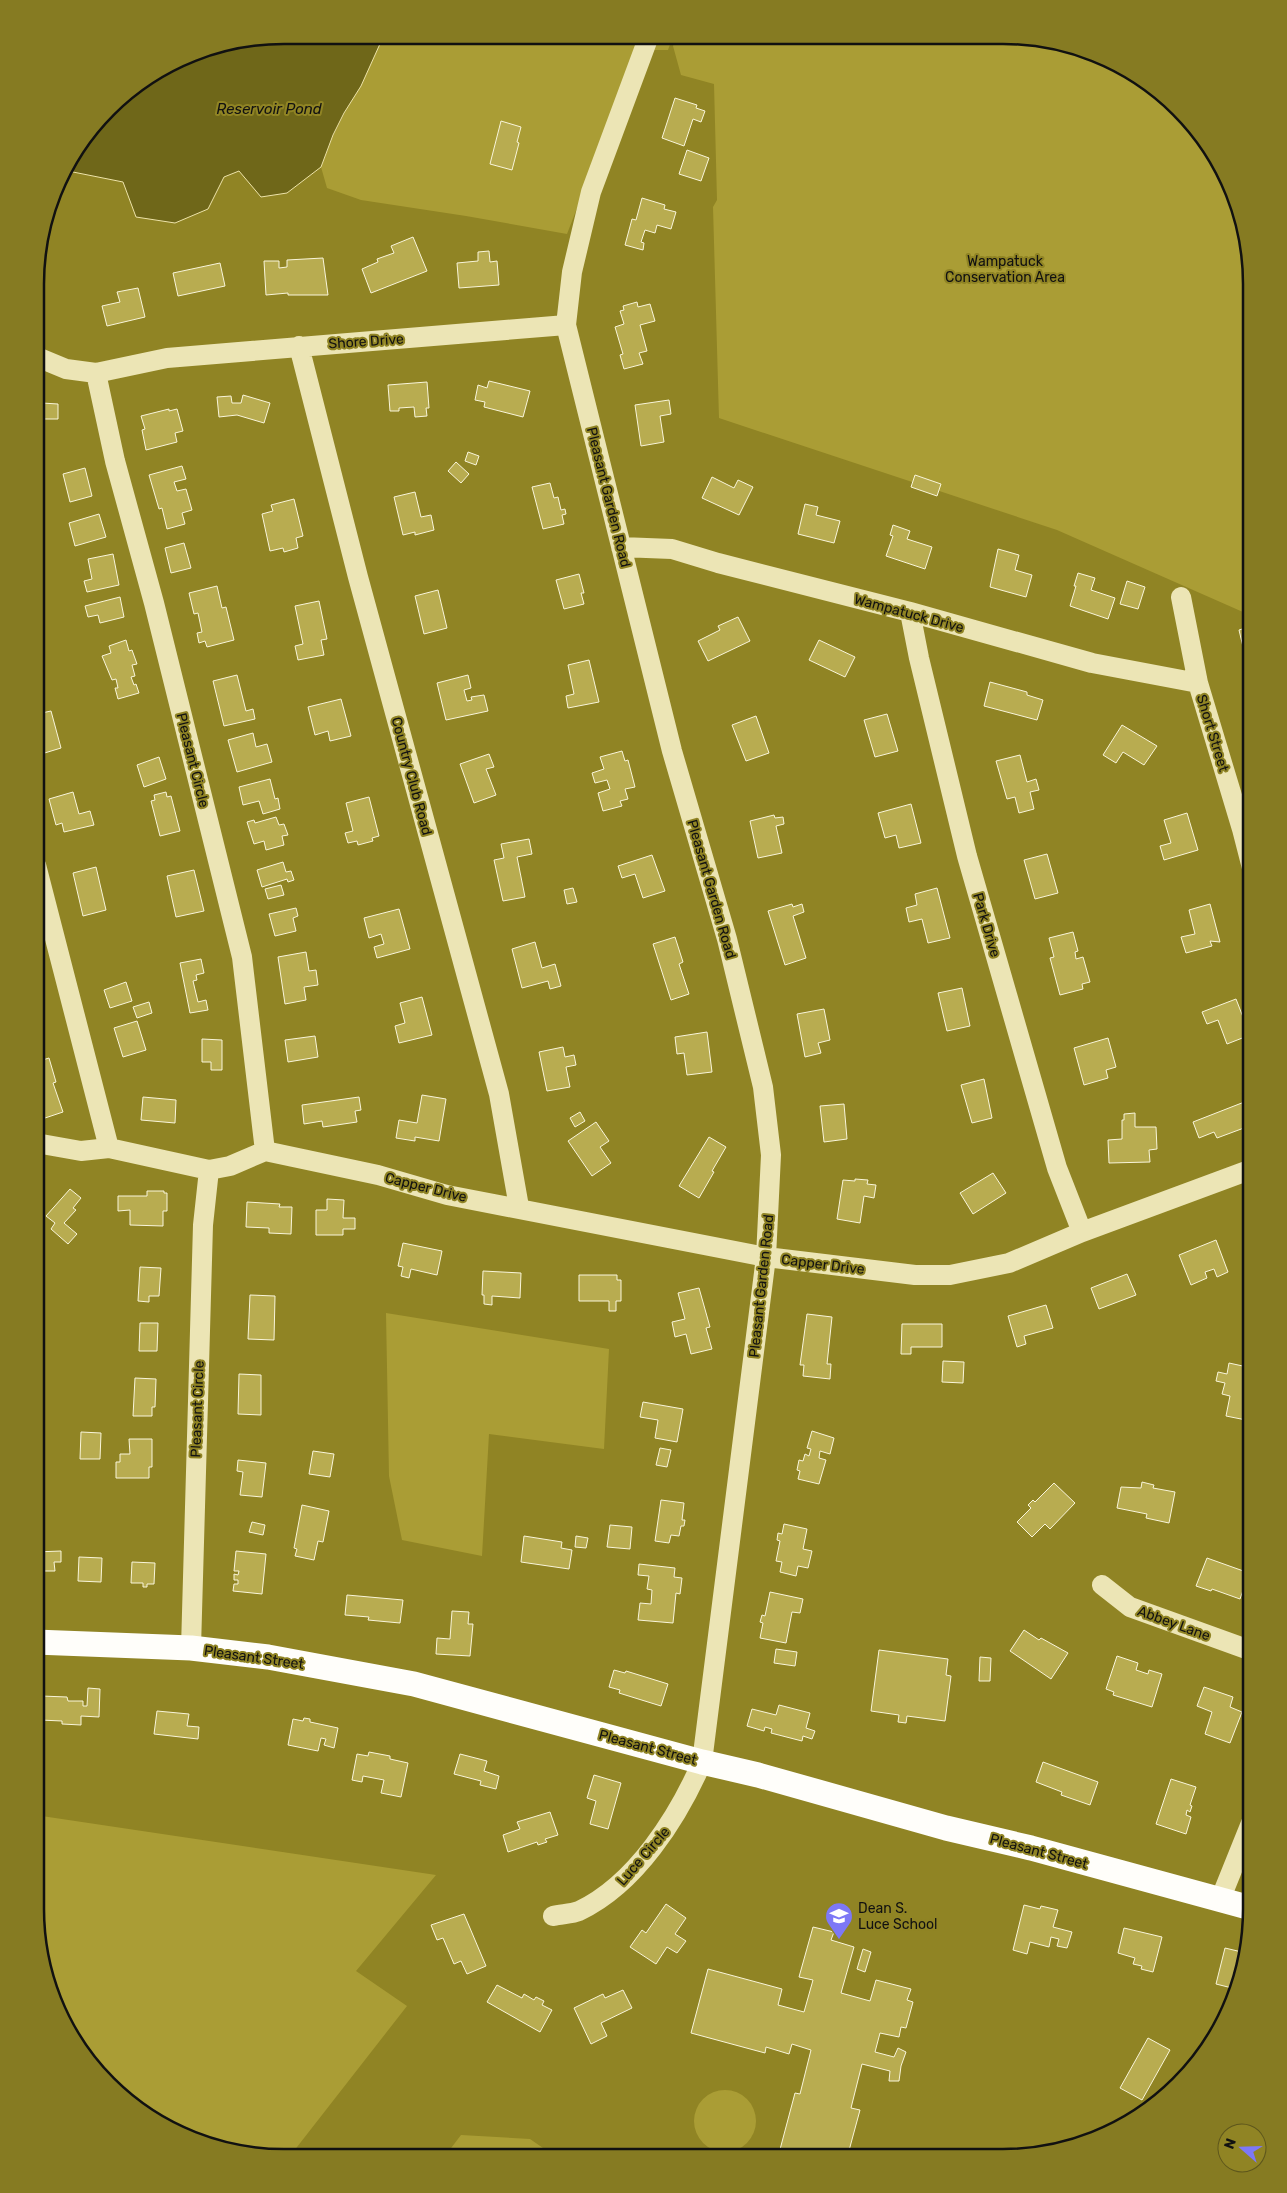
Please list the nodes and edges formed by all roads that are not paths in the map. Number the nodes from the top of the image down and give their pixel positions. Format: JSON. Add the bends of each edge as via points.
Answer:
{"nodes":[{"id":1,"x":646,"y":44,"type":"edge"},
{"id":2,"x":566,"y":325,"type":"junction"},
{"id":3,"x":300,"y":346,"type":"junction"},
{"id":4,"x":44,"y":360,"type":"edge"},
{"id":5,"x":96,"y":373,"type":"junction"},
{"id":6,"x":621,"y":547,"type":"junction"},
{"id":7,"x":1181,"y":597,"type":"dead end"},
{"id":8,"x":910,"y":612,"type":"junction"},
{"id":9,"x":1198,"y":683,"type":"junction"},
{"id":10,"x":1243,"y":817,"type":"edge"},
{"id":11,"x":44,"y":897,"type":"edge"},
{"id":12,"x":44,"y":1144,"type":"edge"},
{"id":13,"x":109,"y":1148,"type":"junction"},
{"id":14,"x":265,"y":1151,"type":"junction"},
{"id":15,"x":209,"y":1170,"type":"junction"},
{"id":16,"x":1243,"y":1173,"type":"edge"},
{"id":17,"x":519,"y":1208,"type":"junction"},
{"id":18,"x":1082,"y":1232,"type":"junction"},
{"id":19,"x":766,"y":1256,"type":"junction"},
{"id":20,"x":1102,"y":1585,"type":"dead end"},
{"id":21,"x":44,"y":1642,"type":"edge"},
{"id":22,"x":191,"y":1648,"type":"junction"},
{"id":23,"x":1243,"y":1648,"type":"edge"},
{"id":24,"x":702,"y":1762,"type":"junction"},
{"id":25,"x":1243,"y":1845,"type":"edge"},
{"id":26,"x":1220,"y":1900,"type":"junction"},
{"id":27,"x":1243,"y":1906,"type":"edge"},
{"id":28,"x":553,"y":1916,"type":"dead end"}],
"edges":[{"from":1,"to":2,"type":"street","name":"Pleasant Garden Road","via":[[591,192],[572,272]]},
{"from":2,"to":3,"type":"street","name":"Shore Drive"},
{"from":2,"to":6,"type":"street","name":"Pleasant Garden Road"},
{"from":3,"to":5,"type":"street","name":"Shore Drive","via":[[167,358]]},
{"from":3,"to":17,"type":"street","name":"Country Club Road","via":[[360,586],[499,1094]]},
{"from":4,"to":5,"type":"street","via":[[66,369]]},
{"from":5,"to":14,"type":"street","name":"Pleasant Circle","via":[[115,461],[154,603],[242,957]]},
{"from":6,"to":8,"type":"street","name":"Wampatuck Drive","via":[[672,549]]},
{"from":6,"to":19,"type":"street","name":"Pleasant Garden Road","via":[[672,751],[727,939],[763,1087],[771,1155]]},
{"from":7,"to":9,"type":"street","name":"Short Street"},
{"from":8,"to":9,"type":"street","name":"Wampatuck Drive","via":[[1092,664]]},
{"from":8,"to":18,"type":"street","name":"Park Drive","via":[[967,856],[1057,1168]]},
{"from":9,"to":10,"type":"street","name":"Short Street"},
{"from":11,"to":13,"type":"street"},
{"from":12,"to":13,"type":"street","via":[[81,1151]]},
{"from":13,"to":15,"type":"street"},
{"from":14,"to":15,"type":"street","via":[[230,1166]]},
{"from":14,"to":17,"type":"street","name":"Capper Drive","via":[[355,1170],[447,1195]]},
{"from":15,"to":22,"type":"street","name":"Pleasant Circle","via":[[203,1224]]},
{"from":16,"to":18,"type":"street","name":"Capper Drive"},
{"from":17,"to":19,"type":"street","name":"Capper Drive"},
{"from":18,"to":19,"type":"street","name":"Capper Drive","via":[[1010,1263],[950,1275],[915,1274]]},
{"from":19,"to":24,"type":"street","name":"Pleasant Garden Road"},
{"from":20,"to":23,"type":"street","name":"Abbey Lane","via":[[1130,1607]]},
{"from":21,"to":22,"type":"main road","name":"Pleasant Street"},
{"from":22,"to":24,"type":"main road","name":"Pleasant Street","via":[[268,1657],[414,1684]]},
{"from":24,"to":26,"type":"main road","name":"Pleasant Street"},
{"from":24,"to":28,"type":"street","name":"Luce Circle","via":[[669,1826],[611,1892],[578,1911]]},
{"from":25,"to":26,"type":"street"},
{"from":26,"to":27,"type":"main road","name":"Pleasant Street"}]}
